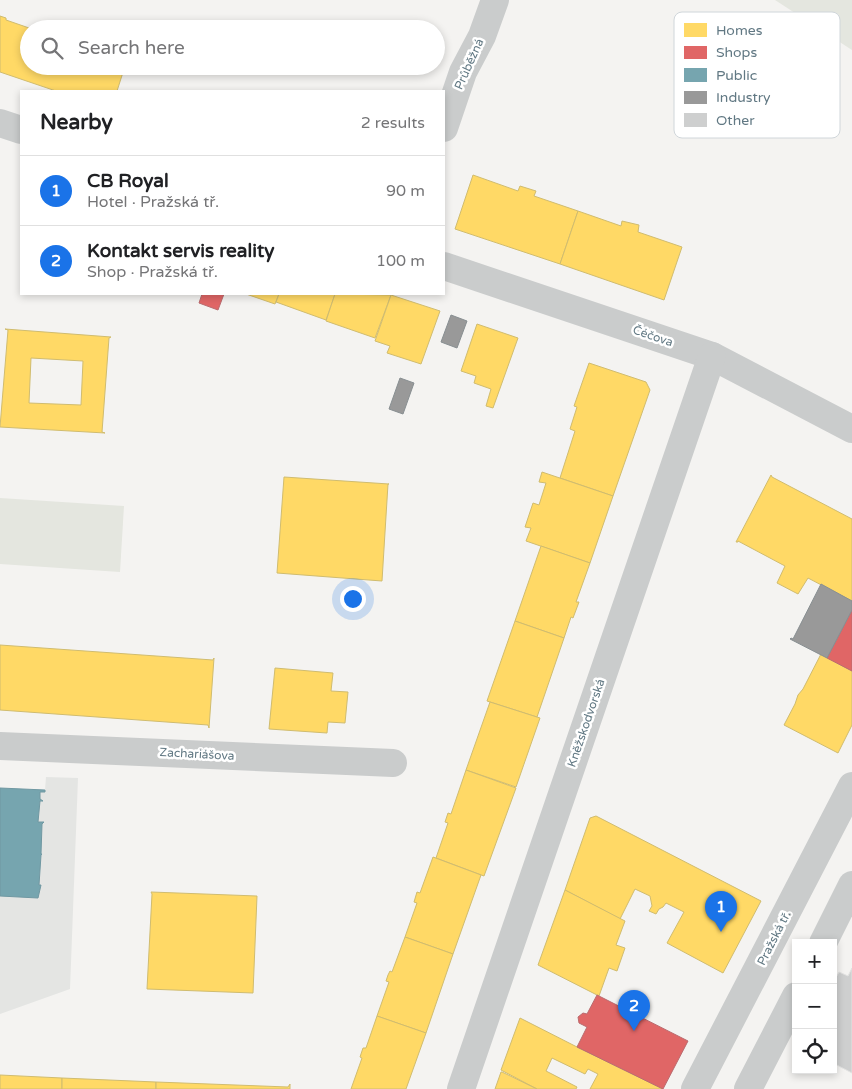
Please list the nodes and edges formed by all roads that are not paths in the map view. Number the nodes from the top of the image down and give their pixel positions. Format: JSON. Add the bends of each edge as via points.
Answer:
{"nodes":[{"id":1,"x":495,"y":0,"type":"edge"},
{"id":2,"x":0,"y":123,"type":"edge"},
{"id":3,"x":445,"y":125,"type":"edge"},
{"id":4,"x":20,"y":130,"type":"edge"},
{"id":5,"x":445,"y":266,"type":"edge"},
{"id":6,"x":712,"y":356,"type":"junction"},
{"id":7,"x":852,"y":429,"type":"edge"},
{"id":8,"x":0,"y":746,"type":"edge"},
{"id":9,"x":393,"y":763,"type":"dead end"},
{"id":10,"x":852,"y":786,"type":"edge"},
{"id":11,"x":852,"y":885,"type":"edge"},
{"id":12,"x":825,"y":939,"type":"edge"},
{"id":13,"x":792,"y":1004,"type":"edge"},
{"id":14,"x":460,"y":1089,"type":"edge"},
{"id":15,"x":696,"y":1089,"type":"edge"},
{"id":16,"x":748,"y":1089,"type":"edge"}],
"edges":[{"from":1,"to":3,"type":"street","name":"Průběžná","via":[[482,36],[463,72]]},
{"from":2,"to":4,"type":"street"},
{"from":5,"to":6,"type":"street","name":"Čéčova"},
{"from":6,"to":7,"type":"street","name":"Čéčova"},
{"from":6,"to":14,"type":"street","name":"Kněžskodvorská"},
{"from":8,"to":9,"type":"street","name":"Zachariášova"},
{"from":10,"to":15,"type":"street","name":"Pražská tř."},
{"from":11,"to":12,"type":"street"},
{"from":13,"to":16,"type":"street"}]}
